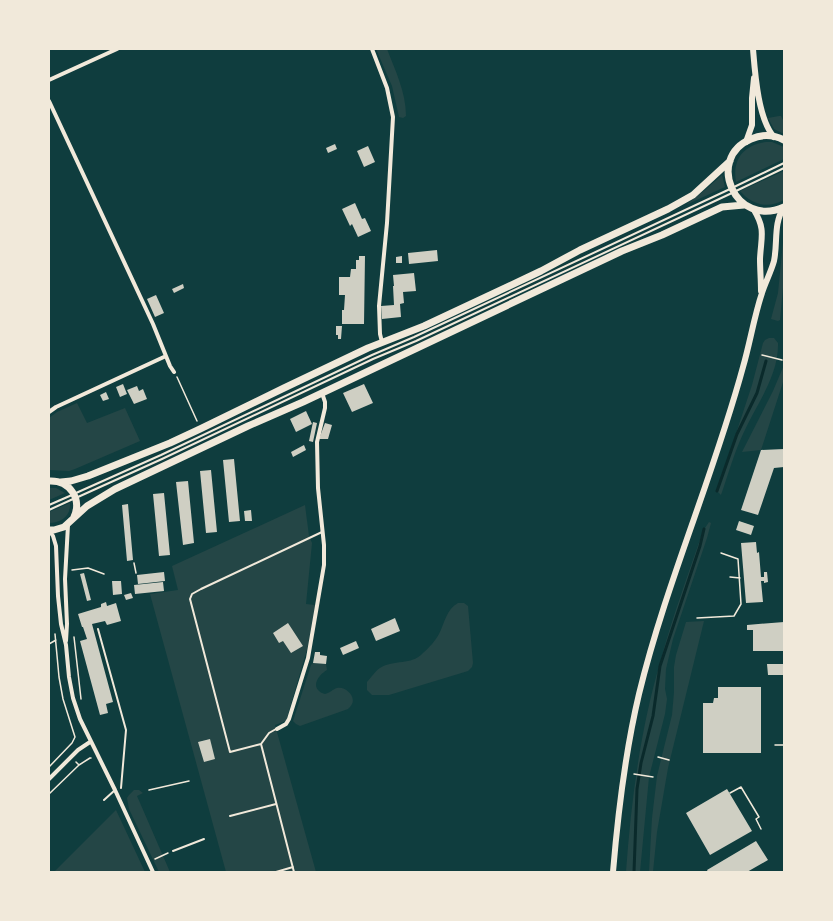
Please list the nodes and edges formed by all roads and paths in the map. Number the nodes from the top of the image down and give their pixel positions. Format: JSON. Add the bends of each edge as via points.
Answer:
{"nodes":[{"id":1,"x":117,"y":49,"type":"edge"},
{"id":2,"x":372,"y":49,"type":"edge"},
{"id":3,"x":753,"y":49,"type":"edge"},
{"id":4,"x":755,"y":71,"type":"junction"},
{"id":5,"x":49,"y":80,"type":"edge"},
{"id":6,"x":49,"y":101,"type":"edge"},
{"id":7,"x":774,"y":137,"type":"junction"},
{"id":8,"x":784,"y":140,"type":"edge"},
{"id":9,"x":746,"y":142,"type":"junction"},
{"id":10,"x":730,"y":161,"type":"junction"},
{"id":11,"x":784,"y":163,"type":"edge"},
{"id":12,"x":784,"y":168,"type":"edge"},
{"id":13,"x":732,"y":190,"type":"junction"},
{"id":14,"x":744,"y":205,"type":"junction"},
{"id":15,"x":784,"y":207,"type":"edge"},
{"id":16,"x":754,"y":210,"type":"junction"},
{"id":17,"x":761,"y":294,"type":"junction"},
{"id":18,"x":382,"y":342,"type":"junction"},
{"id":19,"x":166,"y":356,"type":"junction"},
{"id":20,"x":762,"y":356,"type":"dead end"},
{"id":21,"x":782,"y":360,"type":"dead end"},
{"id":22,"x":174,"y":372,"type":"joint"},
{"id":23,"x":322,"y":393,"type":"junction"},
{"id":24,"x":49,"y":412,"type":"edge"},
{"id":25,"x":199,"y":425,"type":"dead end"},
{"id":26,"x":49,"y":481,"type":"edge"},
{"id":27,"x":61,"y":482,"type":"junction"},
{"id":28,"x":75,"y":496,"type":"junction"},
{"id":29,"x":49,"y":505,"type":"edge"},
{"id":30,"x":49,"y":510,"type":"edge"},
{"id":31,"x":70,"y":523,"type":"junction"},
{"id":32,"x":49,"y":530,"type":"edge"},
{"id":33,"x":322,"y":532,"type":"junction"},
{"id":34,"x":721,"y":553,"type":"dead end"},
{"id":35,"x":134,"y":563,"type":"dead end"},
{"id":36,"x":72,"y":570,"type":"dead end"},
{"id":37,"x":136,"y":573,"type":"dead end"},
{"id":38,"x":104,"y":574,"type":"dead end"},
{"id":39,"x":730,"y":577,"type":"dead end"},
{"id":40,"x":740,"y":578,"type":"junction"},
{"id":41,"x":697,"y":618,"type":"dead end"},
{"id":42,"x":98,"y":629,"type":"dead end"},
{"id":43,"x":55,"y":634,"type":"dead end"},
{"id":44,"x":74,"y":638,"type":"dead end"},
{"id":45,"x":56,"y":640,"type":"junction"},
{"id":46,"x":49,"y":644,"type":"edge"},
{"id":47,"x":66,"y":646,"type":"junction"},
{"id":48,"x":82,"y":703,"type":"dead end"},
{"id":49,"x":277,"y":729,"type":"joint"},
{"id":50,"x":90,"y":742,"type":"junction"},
{"id":51,"x":261,"y":744,"type":"junction"},
{"id":52,"x":775,"y":745,"type":"dead end"},
{"id":53,"x":784,"y":745,"type":"edge"},
{"id":54,"x":658,"y":757,"type":"dead end"},
{"id":55,"x":669,"y":760,"type":"dead end"},
{"id":56,"x":74,"y":761,"type":"dead end"},
{"id":57,"x":101,"y":763,"type":"junction"},
{"id":58,"x":78,"y":765,"type":"junction"},
{"id":59,"x":49,"y":767,"type":"edge"},
{"id":60,"x":634,"y":774,"type":"dead end"},
{"id":61,"x":653,"y":777,"type":"dead end"},
{"id":62,"x":49,"y":779,"type":"edge"},
{"id":63,"x":189,"y":781,"type":"dead end"},
{"id":64,"x":121,"y":788,"type":"dead end"},
{"id":65,"x":115,"y":790,"type":"junction"},
{"id":66,"x":149,"y":790,"type":"dead end"},
{"id":67,"x":730,"y":793,"type":"dead end"},
{"id":68,"x":49,"y":794,"type":"edge"},
{"id":69,"x":104,"y":800,"type":"dead end"},
{"id":70,"x":276,"y":804,"type":"junction"},
{"id":71,"x":230,"y":816,"type":"dead end"},
{"id":72,"x":761,"y":829,"type":"dead end"},
{"id":73,"x":204,"y":840,"type":"dead end"},
{"id":74,"x":173,"y":851,"type":"joint"},
{"id":75,"x":152,"y":860,"type":"dead end"},
{"id":76,"x":293,"y":867,"type":"junction"},
{"id":77,"x":152,"y":872,"type":"edge"},
{"id":78,"x":276,"y":872,"type":"edge"},
{"id":79,"x":294,"y":872,"type":"edge"},
{"id":80,"x":613,"y":872,"type":"edge"}],
"edges":[{"from":1,"to":5,"type":"street"},
{"from":2,"to":18,"type":"street","via":[[387,88],[393,117],[379,306]]},
{"from":3,"to":4,"type":"main road"},
{"from":4,"to":7,"type":"main road","via":[[764,122]]},
{"from":4,"to":9,"type":"main road","via":[[752,125]]},
{"from":6,"to":19,"type":"street"},
{"from":7,"to":8,"type":"main road"},
{"from":7,"to":9,"type":"main road","via":[[759,136]]},
{"from":9,"to":10,"type":"main road"},
{"from":10,"to":13,"type":"main road","via":[[728,174]]},
{"from":10,"to":18,"type":"main road","via":[[693,195],[668,209],[430,323]]},
{"from":11,"to":13,"type":"lane"},
{"from":12,"to":13,"type":"lane"},
{"from":13,"to":14,"type":"main road"},
{"from":13,"to":28,"type":"lane","via":[[372,355]]},
{"from":13,"to":28,"type":"lane","via":[[416,341]]},
{"from":14,"to":16,"type":"main road"},
{"from":14,"to":23,"type":"main road","via":[[722,207],[622,251]]},
{"from":15,"to":16,"type":"main road","via":[[768,212]]},
{"from":15,"to":17,"type":"main road","via":[[776,226],[774,261]]},
{"from":16,"to":17,"type":"main road","via":[[762,226],[763,236],[760,258]]},
{"from":17,"to":80,"type":"main road","via":[[731,410],[662,614],[639,693],[623,777]]},
{"from":18,"to":27,"type":"main road","via":[[176,440],[88,476]]},
{"from":19,"to":22,"type":"street"},
{"from":19,"to":24,"type":"street"},
{"from":20,"to":21,"type":"path"},
{"from":22,"to":25,"type":"path"},
{"from":23,"to":31,"type":"main road","via":[[115,489],[87,506]]},
{"from":23,"to":33,"type":"street","via":[[325,408],[317,442]]},
{"from":26,"to":27,"type":"main road"},
{"from":27,"to":28,"type":"main road"},
{"from":28,"to":29,"type":"lane"},
{"from":28,"to":30,"type":"lane"},
{"from":28,"to":31,"type":"main road","via":[[76,512]]},
{"from":31,"to":32,"type":"main road","via":[[59,529]]},
{"from":31,"to":47,"type":"street","via":[[65,579]]},
{"from":32,"to":47,"type":"street","via":[[56,546],[59,605]]},
{"from":33,"to":49,"type":"street","via":[[324,565],[308,658],[289,719]]},
{"from":33,"to":51,"type":"lane","via":[[192,594],[190,599],[230,752]]},
{"from":34,"to":40,"type":"path","via":[[738,559]]},
{"from":35,"to":37,"type":"path"},
{"from":36,"to":38,"type":"path","via":[[88,568]]},
{"from":39,"to":40,"type":"path"},
{"from":40,"to":41,"type":"path","via":[[741,604],[734,616]]},
{"from":42,"to":64,"type":"lane","via":[[126,734]]},
{"from":43,"to":45,"type":"path"},
{"from":44,"to":48,"type":"path"},
{"from":45,"to":46,"type":"path"},
{"from":45,"to":59,"type":"path","via":[[63,699],[75,737]]},
{"from":47,"to":50,"type":"street","via":[[73,698]]},
{"from":49,"to":51,"type":"lane","via":[[269,733]]},
{"from":50,"to":57,"type":"street"},
{"from":50,"to":62,"type":"street","via":[[78,750]]},
{"from":51,"to":70,"type":"lane"},
{"from":52,"to":53,"type":"path"},
{"from":54,"to":55,"type":"path"},
{"from":56,"to":58,"type":"path"},
{"from":57,"to":58,"type":"path","via":[[90,758]]},
{"from":57,"to":65,"type":"street"},
{"from":58,"to":68,"type":"path"},
{"from":60,"to":61,"type":"path"},
{"from":63,"to":66,"type":"path"},
{"from":65,"to":69,"type":"lane"},
{"from":65,"to":77,"type":"street"},
{"from":67,"to":72,"type":"path","via":[[741,787],[759,817],[756,819]]},
{"from":70,"to":71,"type":"lane"},
{"from":70,"to":76,"type":"lane"},
{"from":73,"to":74,"type":"lane"},
{"from":74,"to":75,"type":"path"},
{"from":76,"to":78,"type":"lane"},
{"from":76,"to":79,"type":"lane"}]}
